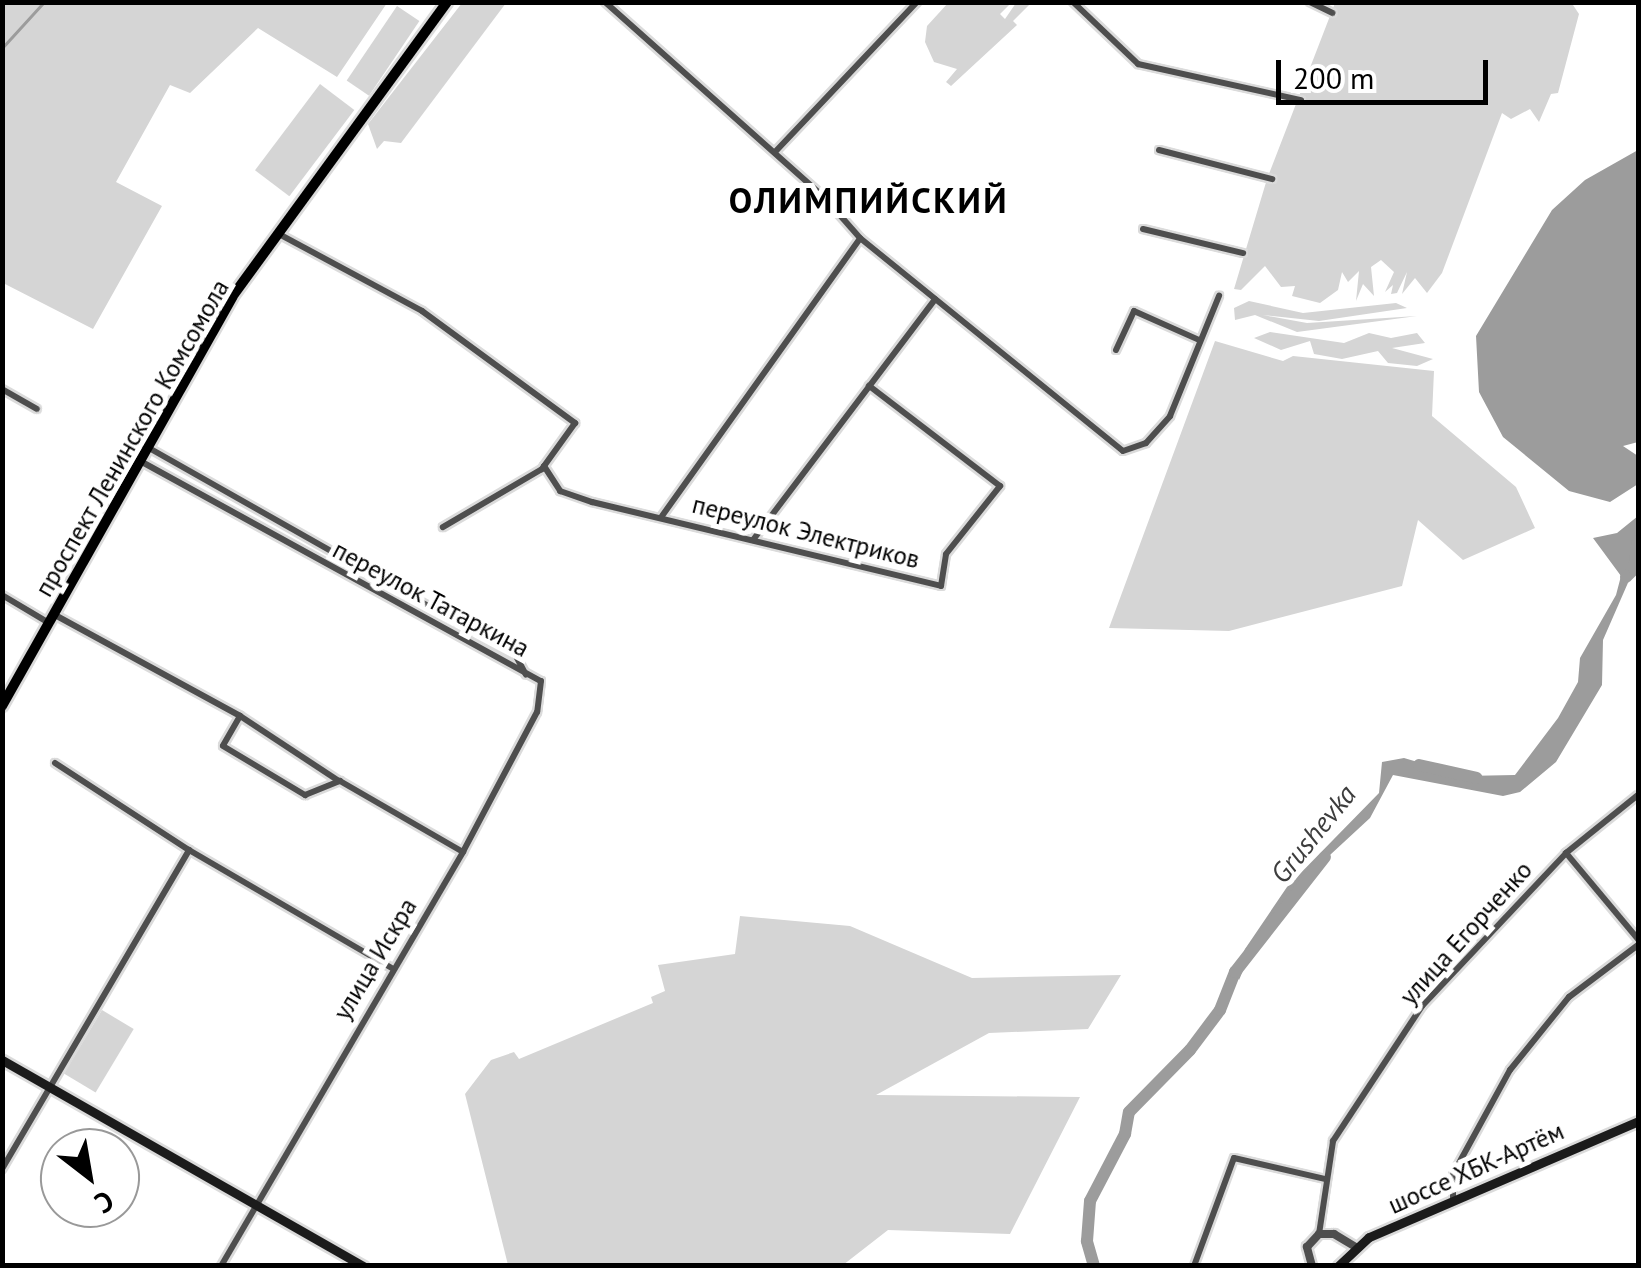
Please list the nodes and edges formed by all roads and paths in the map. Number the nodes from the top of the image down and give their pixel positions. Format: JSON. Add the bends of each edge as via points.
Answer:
{"nodes":[{"id":1,"x":447,"y":2,"type":"edge"},
{"id":2,"x":606,"y":2,"type":"edge"},
{"id":3,"x":917,"y":2,"type":"edge"},
{"id":4,"x":1073,"y":2,"type":"edge"},
{"id":5,"x":1310,"y":2,"type":"edge"},
{"id":6,"x":1333,"y":13,"type":"dead end"},
{"id":7,"x":1301,"y":100,"type":"dead end"},
{"id":8,"x":1159,"y":150,"type":"dead end"},
{"id":9,"x":775,"y":152,"type":"junction"},
{"id":10,"x":1272,"y":179,"type":"dead end"},
{"id":11,"x":1143,"y":229,"type":"dead end"},
{"id":12,"x":278,"y":234,"type":"junction"},
{"id":13,"x":860,"y":238,"type":"junction"},
{"id":14,"x":1243,"y":253,"type":"dead end"},
{"id":15,"x":1219,"y":296,"type":"dead end"},
{"id":16,"x":935,"y":299,"type":"junction"},
{"id":17,"x":1199,"y":340,"type":"junction"},
{"id":18,"x":1116,"y":350,"type":"dead end"},
{"id":19,"x":869,"y":386,"type":"junction"},
{"id":20,"x":2,"y":389,"type":"edge"},
{"id":21,"x":37,"y":409,"type":"dead end"},
{"id":22,"x":149,"y":448,"type":"junction"},
{"id":23,"x":142,"y":462,"type":"junction"},
{"id":24,"x":544,"y":466,"type":"junction"},
{"id":25,"x":662,"y":516,"type":"junction"},
{"id":26,"x":442,"y":526,"type":"dead end"},
{"id":27,"x":753,"y":540,"type":"junction"},
{"id":28,"x":2,"y":595,"type":"edge"},
{"id":29,"x":52,"y":619,"type":"junction"},
{"id":30,"x":527,"y":676,"type":"junction"},
{"id":31,"x":2,"y":706,"type":"edge"},
{"id":32,"x":240,"y":716,"type":"junction"},
{"id":33,"x":55,"y":763,"type":"dead end"},
{"id":34,"x":340,"y":781,"type":"junction"},
{"id":35,"x":1638,"y":795,"type":"edge"},
{"id":36,"x":189,"y":850,"type":"junction"},
{"id":37,"x":463,"y":852,"type":"junction"},
{"id":38,"x":1566,"y":853,"type":"junction"},
{"id":39,"x":1638,"y":942,"type":"edge"},
{"id":40,"x":392,"y":968,"type":"junction"},
{"id":41,"x":2,"y":1060,"type":"edge"},
{"id":42,"x":49,"y":1086,"type":"junction"},
{"id":43,"x":1638,"y":1121,"type":"edge"},
{"id":44,"x":2,"y":1168,"type":"edge"},
{"id":45,"x":1325,"y":1179,"type":"junction"},
{"id":46,"x":1453,"y":1200,"type":"junction"},
{"id":47,"x":257,"y":1205,"type":"junction"},
{"id":48,"x":1319,"y":1234,"type":"junction"},
{"id":49,"x":1356,"y":1247,"type":"junction"},
{"id":50,"x":347,"y":1262,"type":"edge"},
{"id":51,"x":222,"y":1266,"type":"edge"},
{"id":52,"x":363,"y":1266,"type":"edge"},
{"id":53,"x":1194,"y":1266,"type":"edge"},
{"id":54,"x":1312,"y":1266,"type":"edge"},
{"id":55,"x":1338,"y":1266,"type":"edge"}],
"edges":[{"from":1,"to":12,"type":"main road","name":"проспект Ленинского Комсомола"},
{"from":2,"to":9,"type":"street"},
{"from":3,"to":9,"type":"street"},
{"from":4,"to":7,"type":"street","via":[[1138,64]]},
{"from":5,"to":6,"type":"street"},
{"from":8,"to":10,"type":"street"},
{"from":9,"to":13,"type":"street"},
{"from":11,"to":14,"type":"street"},
{"from":12,"to":22,"type":"main road","name":"проспект Ленинского Комсомола","via":[[216,323]]},
{"from":12,"to":24,"type":"street","via":[[422,311],[569,417],[576,429]]},
{"from":13,"to":16,"type":"street"},
{"from":13,"to":25,"type":"street"},
{"from":15,"to":17,"type":"street"},
{"from":16,"to":17,"type":"street","via":[[1123,451],[1134,451],[1170,416]]},
{"from":16,"to":19,"type":"street"},
{"from":17,"to":18,"type":"street","via":[[1134,311]]},
{"from":19,"to":27,"type":"street"},
{"from":19,"to":27,"type":"street","name":"переулок Электриков","via":[[1000,486],[946,554],[941,586]]},
{"from":20,"to":21,"type":"street"},
{"from":22,"to":23,"type":"main road","name":"проспект Ленинского Комсомола"},
{"from":22,"to":30,"type":"street","name":"переулок Татаркина","via":[[516,656]]},
{"from":23,"to":29,"type":"main road","name":"проспект Ленинского Комсомола"},
{"from":23,"to":30,"type":"street","name":"переулок Татаркина"},
{"from":24,"to":25,"type":"street","name":"переулок Электриков","via":[[560,491]]},
{"from":24,"to":26,"type":"street"},
{"from":25,"to":27,"type":"street","name":"переулок Электриков"},
{"from":28,"to":29,"type":"street"},
{"from":29,"to":31,"type":"main road","name":"проспект Ленинского Комсомола"},
{"from":29,"to":32,"type":"street"},
{"from":30,"to":37,"type":"street","name":"улица Искра","via":[[541,682],[537,712]]},
{"from":32,"to":34,"type":"street"},
{"from":32,"to":34,"type":"street","via":[[222,746],[305,795]]},
{"from":33,"to":36,"type":"street"},
{"from":34,"to":37,"type":"street"},
{"from":35,"to":38,"type":"street","name":"улица Егорченко"},
{"from":36,"to":40,"type":"street"},
{"from":36,"to":42,"type":"street"},
{"from":37,"to":40,"type":"street","name":"улица Искра"},
{"from":38,"to":39,"type":"street"},
{"from":38,"to":45,"type":"street","name":"улица Егорченко","via":[[1422,1006],[1334,1142]]},
{"from":39,"to":46,"type":"street","via":[[1569,997],[1510,1070],[1453,1174]]},
{"from":40,"to":47,"type":"street","name":"улица Искра"},
{"from":41,"to":42,"type":"main road"},
{"from":42,"to":44,"type":"street"},
{"from":42,"to":47,"type":"main road"},
{"from":43,"to":46,"type":"main road","name":"шоссе ХБК-Артём"},
{"from":45,"to":48,"type":"street","name":"улица Егорченко"},
{"from":45,"to":53,"type":"street","via":[[1234,1158]]},
{"from":46,"to":49,"type":"main road","name":"шоссе ХБК-Артём"},
{"from":47,"to":50,"type":"main road"},
{"from":47,"to":51,"type":"street","name":"улица Искра"},
{"from":48,"to":49,"type":"street"},
{"from":48,"to":54,"type":"street","via":[[1307,1250]]},
{"from":49,"to":55,"type":"main road","name":"шоссе ХБК-Артём"},
{"from":50,"to":52,"type":"main road"}]}
